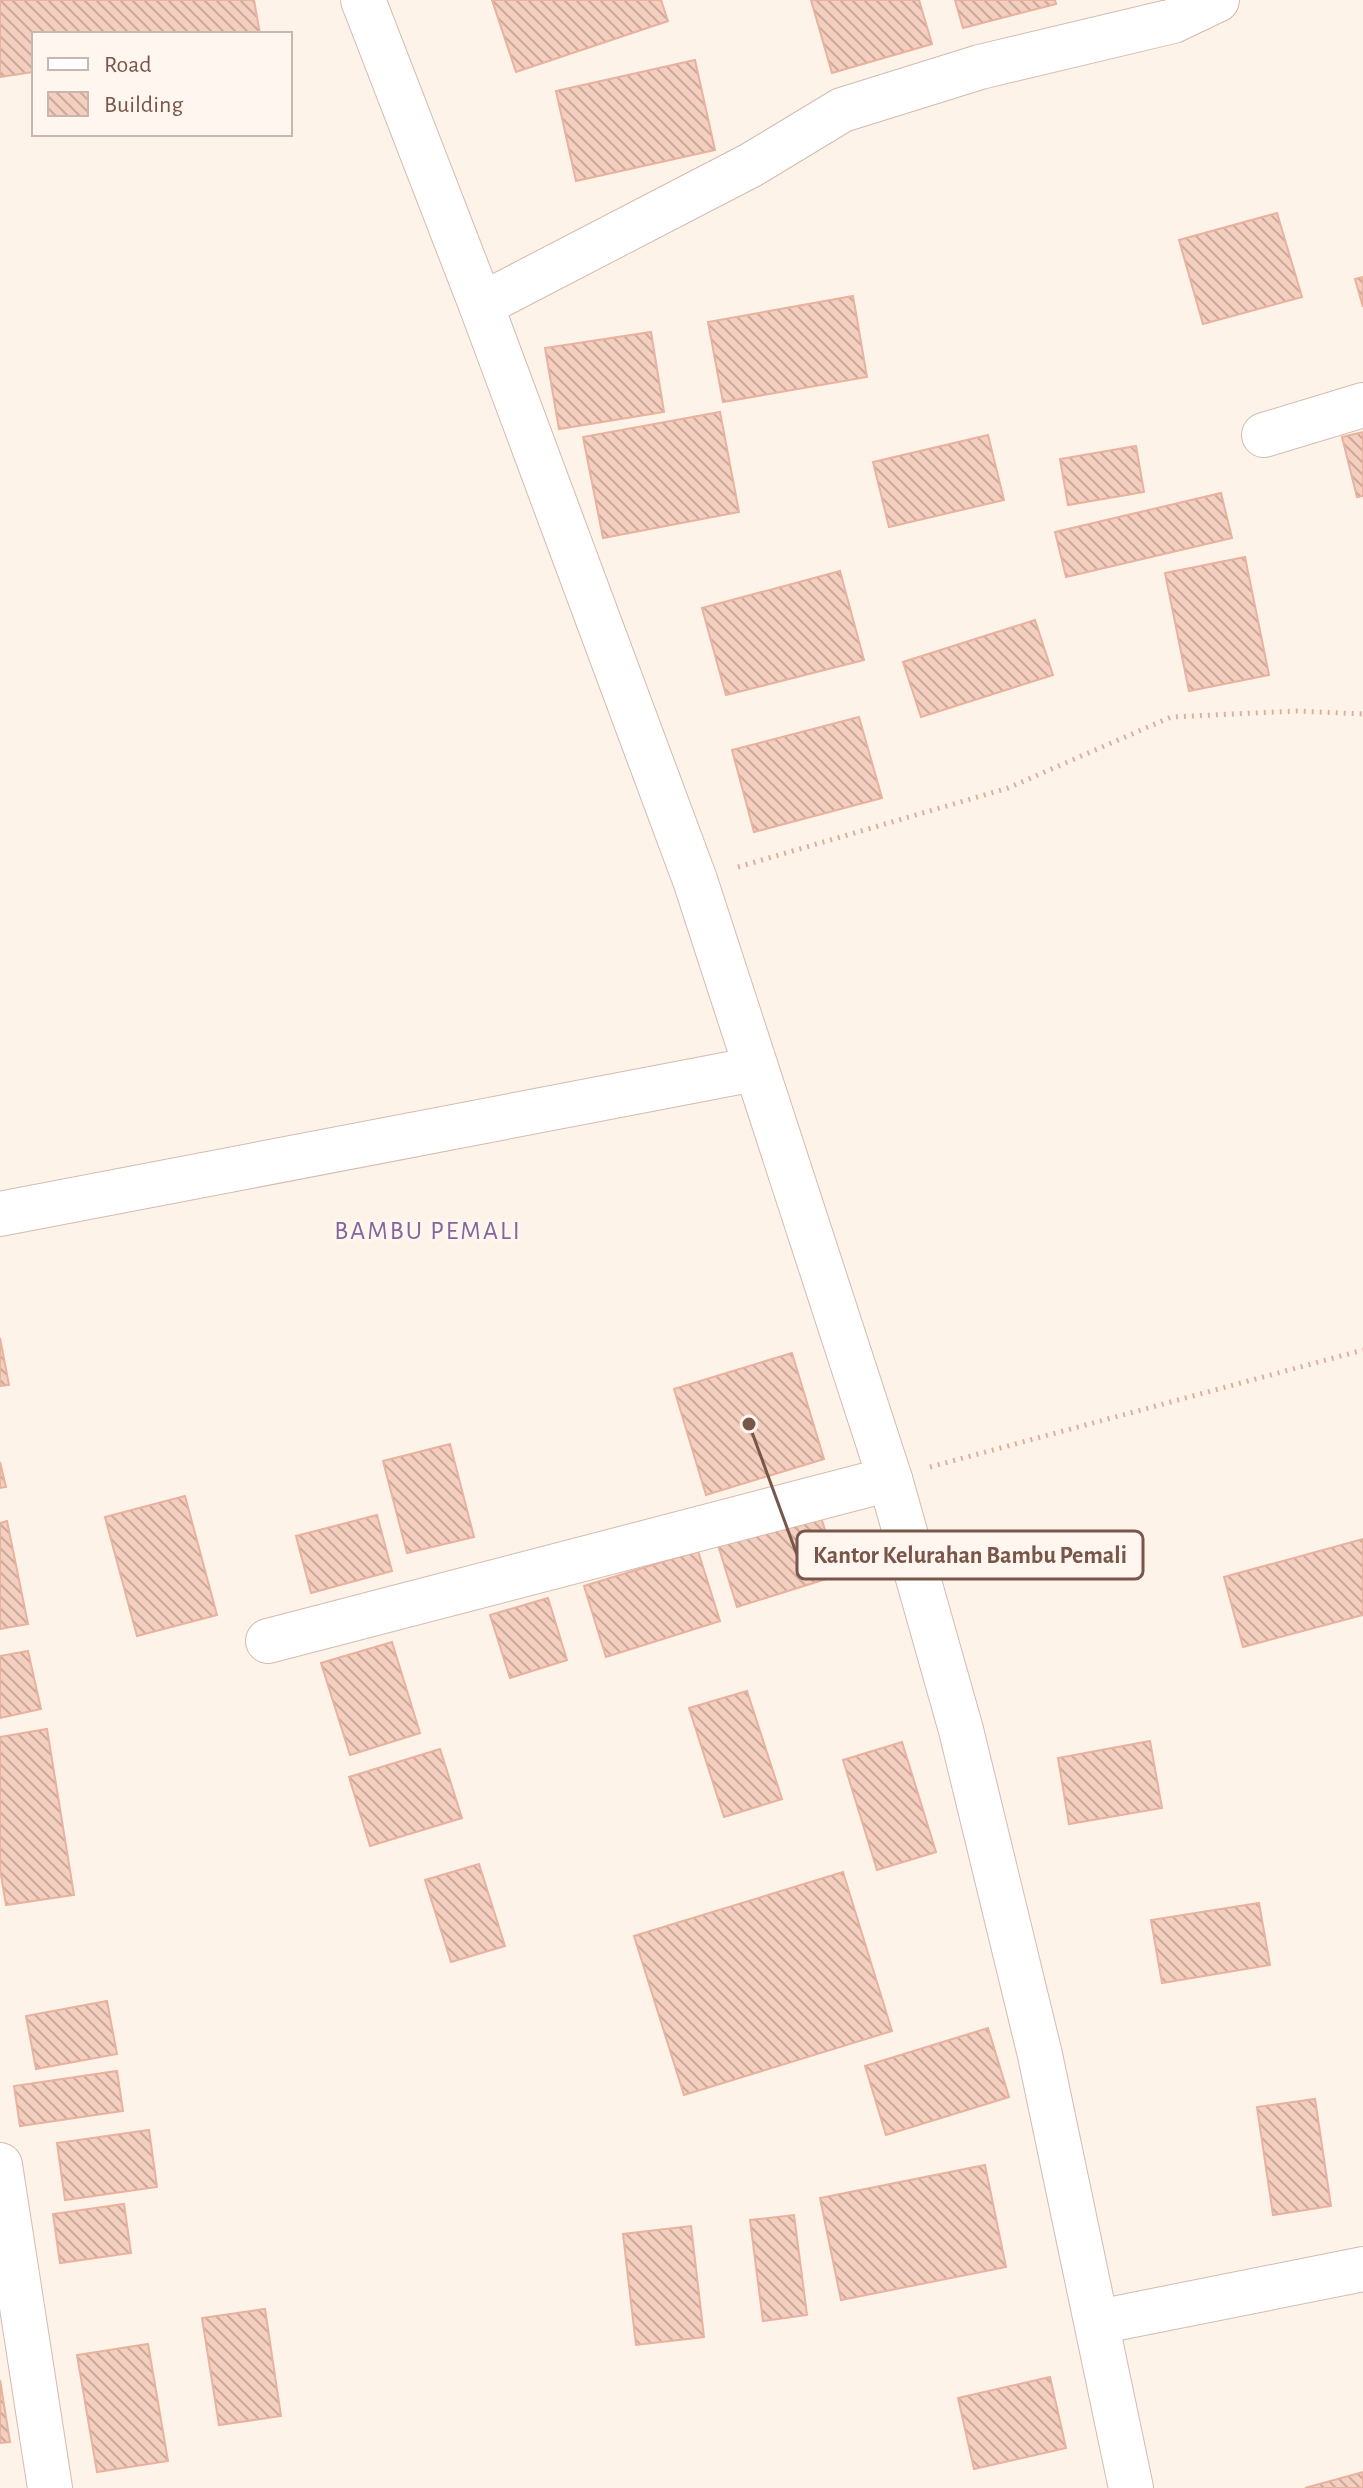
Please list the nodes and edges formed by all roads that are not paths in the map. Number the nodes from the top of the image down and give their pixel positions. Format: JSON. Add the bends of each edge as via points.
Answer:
{"nodes":[{"id":1,"x":363,"y":0,"type":"edge"},
{"id":2,"x":1217,"y":0,"type":"edge"},
{"id":3,"x":481,"y":305,"type":"junction"},
{"id":4,"x":1363,"y":405,"type":"edge"},
{"id":5,"x":1264,"y":435,"type":"dead end"},
{"id":6,"x":755,"y":1069,"type":"junction"},
{"id":7,"x":0,"y":1214,"type":"edge"},
{"id":8,"x":890,"y":1479,"type":"junction"},
{"id":9,"x":268,"y":1641,"type":"dead end"},
{"id":10,"x":0,"y":2165,"type":"edge"},
{"id":11,"x":1363,"y":2269,"type":"edge"},
{"id":12,"x":1098,"y":2322,"type":"junction"},
{"id":13,"x":50,"y":2488,"type":"edge"},
{"id":14,"x":1131,"y":2488,"type":"edge"}],
"edges":[{"from":1,"to":3,"type":"street"},
{"from":2,"to":3,"type":"street","via":[[1173,21],[980,67],[842,110],[751,165]]},
{"from":3,"to":6,"type":"street","via":[[695,880]]},
{"from":4,"to":5,"type":"street"},
{"from":6,"to":7,"type":"street"},
{"from":6,"to":8,"type":"street"},
{"from":8,"to":9,"type":"street"},
{"from":8,"to":12,"type":"street","via":[[965,1746]]},
{"from":10,"to":13,"type":"street"},
{"from":11,"to":12,"type":"street"},
{"from":12,"to":14,"type":"street"}]}
